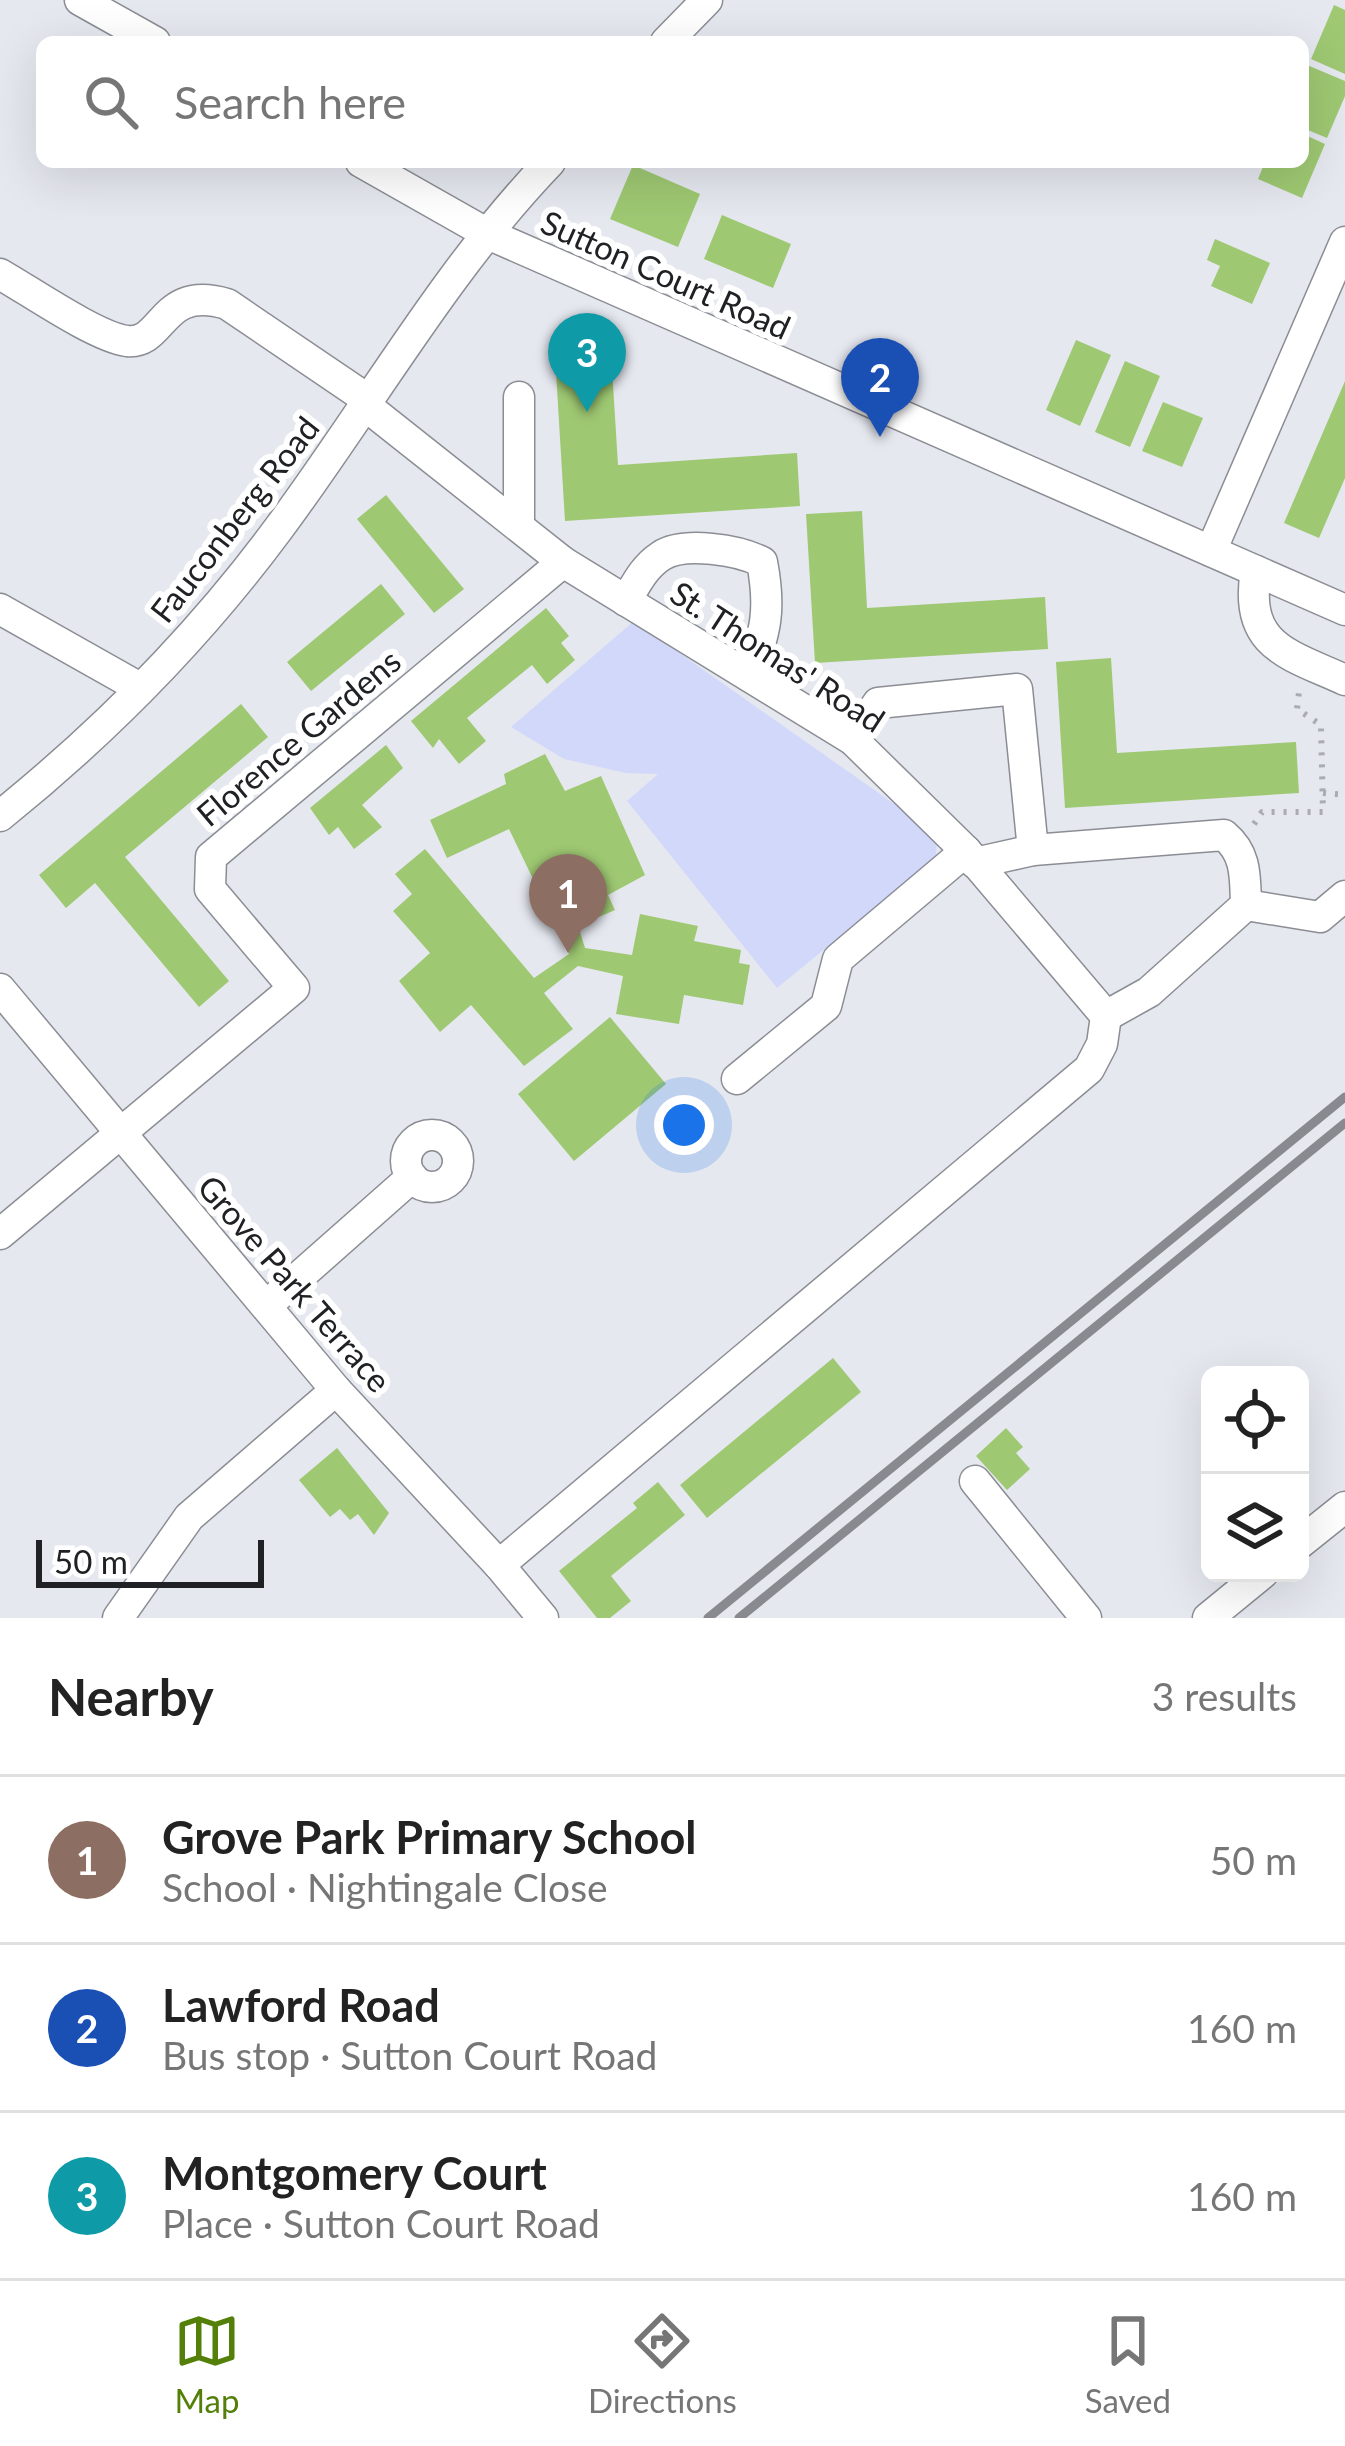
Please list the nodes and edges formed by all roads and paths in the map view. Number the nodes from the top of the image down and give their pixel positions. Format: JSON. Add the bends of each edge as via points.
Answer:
{"nodes":[{"id":1,"x":80,"y":0,"type":"edge"},
{"id":2,"x":707,"y":0,"type":"edge"},
{"id":3,"x":144,"y":36,"type":"edge"},
{"id":4,"x":672,"y":36,"type":"edge"},
{"id":5,"x":372,"y":168,"type":"edge"},
{"id":6,"x":545,"y":168,"type":"edge"},
{"id":7,"x":488,"y":234,"type":"junction"},
{"id":8,"x":1345,"y":242,"type":"edge"},
{"id":9,"x":0,"y":274,"type":"edge"},
{"id":10,"x":519,"y":397,"type":"dead end"},
{"id":11,"x":368,"y":404,"type":"junction"},
{"id":12,"x":519,"y":526,"type":"junction"},
{"id":13,"x":1211,"y":551,"type":"junction"},
{"id":14,"x":563,"y":562,"type":"junction"},
{"id":15,"x":1256,"y":572,"type":"junction"},
{"id":16,"x":626,"y":601,"type":"junction"},
{"id":17,"x":0,"y":608,"type":"edge"},
{"id":18,"x":1345,"y":610,"type":"edge"},
{"id":19,"x":1302,"y":660,"type":"junction"},
{"id":20,"x":749,"y":676,"type":"junction"},
{"id":21,"x":1345,"y":680,"type":"edge"},
{"id":22,"x":140,"y":688,"type":"junction"},
{"id":23,"x":853,"y":740,"type":"junction"},
{"id":24,"x":1323,"y":793,"type":"junction"},
{"id":25,"x":1345,"y":795,"type":"edge"},
{"id":26,"x":0,"y":816,"type":"edge"},
{"id":27,"x":1239,"y":847,"type":"junction"},
{"id":28,"x":1033,"y":850,"type":"junction"},
{"id":29,"x":971,"y":857,"type":"junction"},
{"id":30,"x":1345,"y":896,"type":"edge"},
{"id":31,"x":1246,"y":905,"type":"junction"},
{"id":32,"x":3,"y":999,"type":"edge"},
{"id":33,"x":1106,"y":1016,"type":"junction"},
{"id":34,"x":737,"y":1078,"type":"dead end"},
{"id":35,"x":120,"y":1134,"type":"junction"},
{"id":36,"x":412,"y":1177,"type":"dead end"},
{"id":37,"x":0,"y":1234,"type":"edge"},
{"id":38,"x":266,"y":1306,"type":"junction"},
{"id":39,"x":336,"y":1390,"type":"junction"},
{"id":40,"x":975,"y":1481,"type":"dead end"},
{"id":41,"x":1345,"y":1507,"type":"edge"},
{"id":42,"x":1309,"y":1536,"type":"edge"},
{"id":43,"x":499,"y":1565,"type":"junction"},
{"id":44,"x":1252,"y":1582,"type":"edge"},
{"id":45,"x":118,"y":1618,"type":"edge"},
{"id":46,"x":543,"y":1618,"type":"edge"},
{"id":47,"x":1086,"y":1618,"type":"edge"},
{"id":48,"x":1208,"y":1618,"type":"edge"}],
"edges":[{"from":1,"to":3,"type":"street"},
{"from":2,"to":4,"type":"street"},
{"from":5,"to":7,"type":"street","name":"Sutton Court Road"},
{"from":6,"to":7,"type":"street","name":"Fauconberg Road"},
{"from":7,"to":11,"type":"street","name":"Fauconberg Road"},
{"from":7,"to":13,"type":"street","name":"Sutton Court Road"},
{"from":8,"to":13,"type":"street"},
{"from":9,"to":11,"type":"street","name":"St. Thomas' Road","via":[[128,341],[142,339],[190,299],[226,304]]},
{"from":10,"to":12,"type":"street"},
{"from":11,"to":12,"type":"street","name":"St. Thomas' Road"},
{"from":11,"to":22,"type":"street","name":"Fauconberg Road","via":[[276,532]]},
{"from":12,"to":14,"type":"street","name":"St. Thomas' Road"},
{"from":13,"to":15,"type":"street","name":"Sutton Court Road"},
{"from":14,"to":16,"type":"street","name":"St. Thomas' Road"},
{"from":14,"to":35,"type":"street","name":"Florence Gardens","via":[[211,857],[210,889],[294,988]]},
{"from":15,"to":18,"type":"street","name":"Sutton Court Road"},
{"from":15,"to":19,"type":"street","via":[[1254,620],[1278,649]]},
{"from":16,"to":20,"type":"street","name":"St. Thomas' Road"},
{"from":16,"to":20,"type":"street","via":[[665,553],[740,550],[762,562],[766,632]]},
{"from":17,"to":22,"type":"street"},
{"from":19,"to":21,"type":"street"},
{"from":19,"to":24,"type":"path","via":[[1297,710],[1321,724]]},
{"from":20,"to":23,"type":"street","name":"St. Thomas' Road"},
{"from":22,"to":26,"type":"street","name":"Fauconberg Road"},
{"from":23,"to":28,"type":"street","via":[[878,703],[1017,689]]},
{"from":23,"to":29,"type":"street","name":"St. Thomas' Road"},
{"from":24,"to":25,"type":"path"},
{"from":24,"to":27,"type":"path","via":[[1323,812],[1262,812]]},
{"from":27,"to":28,"type":"street","via":[[1224,835]]},
{"from":27,"to":31,"type":"street"},
{"from":28,"to":29,"type":"street"},
{"from":29,"to":33,"type":"street","name":"St. Thomas' Road"},
{"from":29,"to":34,"type":"street","via":[[838,959],[826,1006]]},
{"from":30,"to":31,"type":"street","via":[[1320,917]]},
{"from":31,"to":33,"type":"street","via":[[1149,992]]},
{"from":32,"to":35,"type":"street","name":"Grove Park Terrace"},
{"from":33,"to":43,"type":"street","via":[[1089,1070]]},
{"from":35,"to":37,"type":"street"},
{"from":35,"to":38,"type":"street","name":"Grove Park Terrace"},
{"from":36,"to":38,"type":"street"},
{"from":38,"to":39,"type":"street","name":"Grove Park Terrace"},
{"from":39,"to":43,"type":"street","name":"Grove Park Terrace"},
{"from":39,"to":45,"type":"street","via":[[189,1517]]},
{"from":40,"to":47,"type":"street"},
{"from":41,"to":42,"type":"street"},
{"from":43,"to":46,"type":"street","name":"Grove Park Terrace"},
{"from":44,"to":48,"type":"street"}]}
